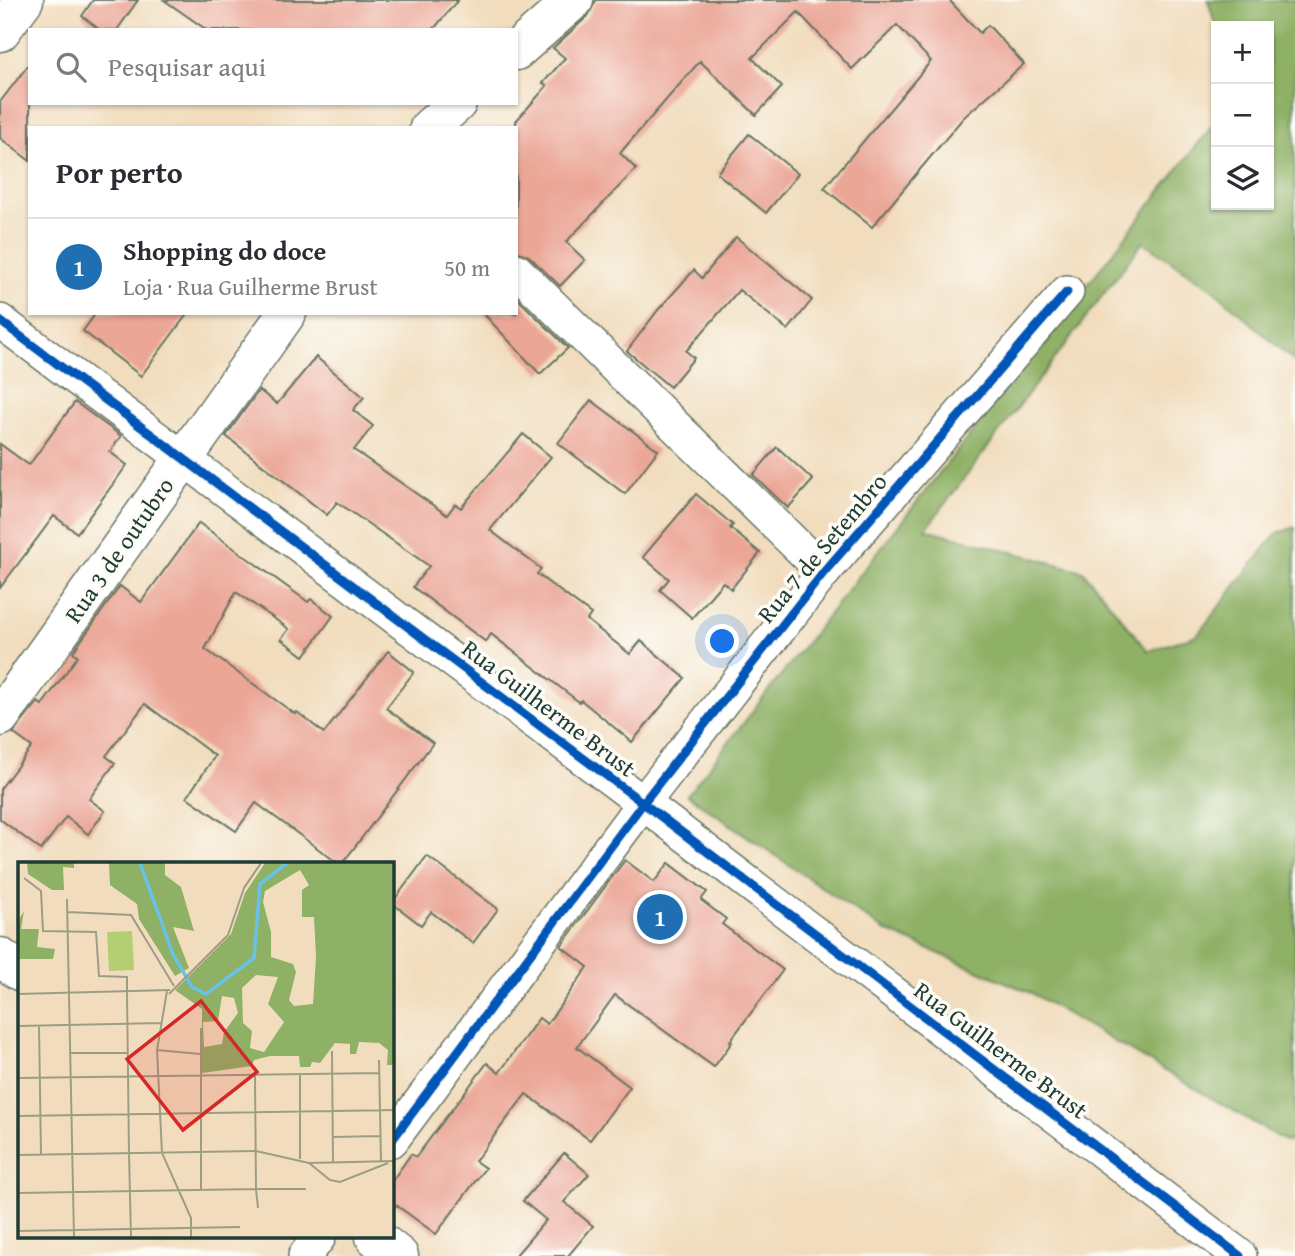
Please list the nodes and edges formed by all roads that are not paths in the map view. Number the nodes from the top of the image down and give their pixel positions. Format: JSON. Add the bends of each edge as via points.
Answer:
{"nodes":[{"id":1,"x":24,"y":0,"type":"edge"},
{"id":2,"x":575,"y":0,"type":"edge"},
{"id":3,"x":0,"y":32,"type":"edge"},
{"id":4,"x":518,"y":49,"type":"edge"},
{"id":5,"x":455,"y":105,"type":"edge"},
{"id":6,"x":431,"y":126,"type":"edge"},
{"id":7,"x":518,"y":272,"type":"edge"},
{"id":8,"x":1066,"y":292,"type":"dead end"},
{"id":9,"x":286,"y":315,"type":"edge"},
{"id":10,"x":0,"y":321,"type":"edge"},
{"id":11,"x":184,"y":460,"type":"junction"},
{"id":12,"x":824,"y":572,"type":"junction"},
{"id":13,"x":0,"y":717,"type":"edge"},
{"id":14,"x":643,"y":803,"type":"junction"},
{"id":15,"x":0,"y":957,"type":"edge"},
{"id":16,"x":18,"y":970,"type":"edge"},
{"id":17,"x":394,"y":1137,"type":"edge"},
{"id":18,"x":318,"y":1238,"type":"edge"},
{"id":19,"x":376,"y":1238,"type":"edge"},
{"id":20,"x":305,"y":1256,"type":"edge"},
{"id":21,"x":400,"y":1256,"type":"edge"},
{"id":22,"x":1240,"y":1256,"type":"edge"}],
"edges":[{"from":1,"to":3,"type":"main road"},
{"from":2,"to":4,"type":"main road"},
{"from":5,"to":6,"type":"main road"},
{"from":7,"to":12,"type":"street"},
{"from":8,"to":12,"type":"street","name":"Rua 7 de Setembro"},
{"from":9,"to":11,"type":"main road","name":"Rua 3 de outubro"},
{"from":10,"to":11,"type":"street","name":"Rua Guilherme Brust"},
{"from":11,"to":13,"type":"main road","name":"Rua 3 de outubro"},
{"from":11,"to":14,"type":"street","name":"Rua Guilherme Brust"},
{"from":12,"to":14,"type":"street","name":"Rua 7 de Setembro"},
{"from":14,"to":17,"type":"street","name":"Rua 7 de Setembro"},
{"from":14,"to":22,"type":"street","name":"Rua Guilherme Brust"},
{"from":15,"to":16,"type":"main road"},
{"from":18,"to":20,"type":"street"},
{"from":19,"to":21,"type":"main road"}]}
